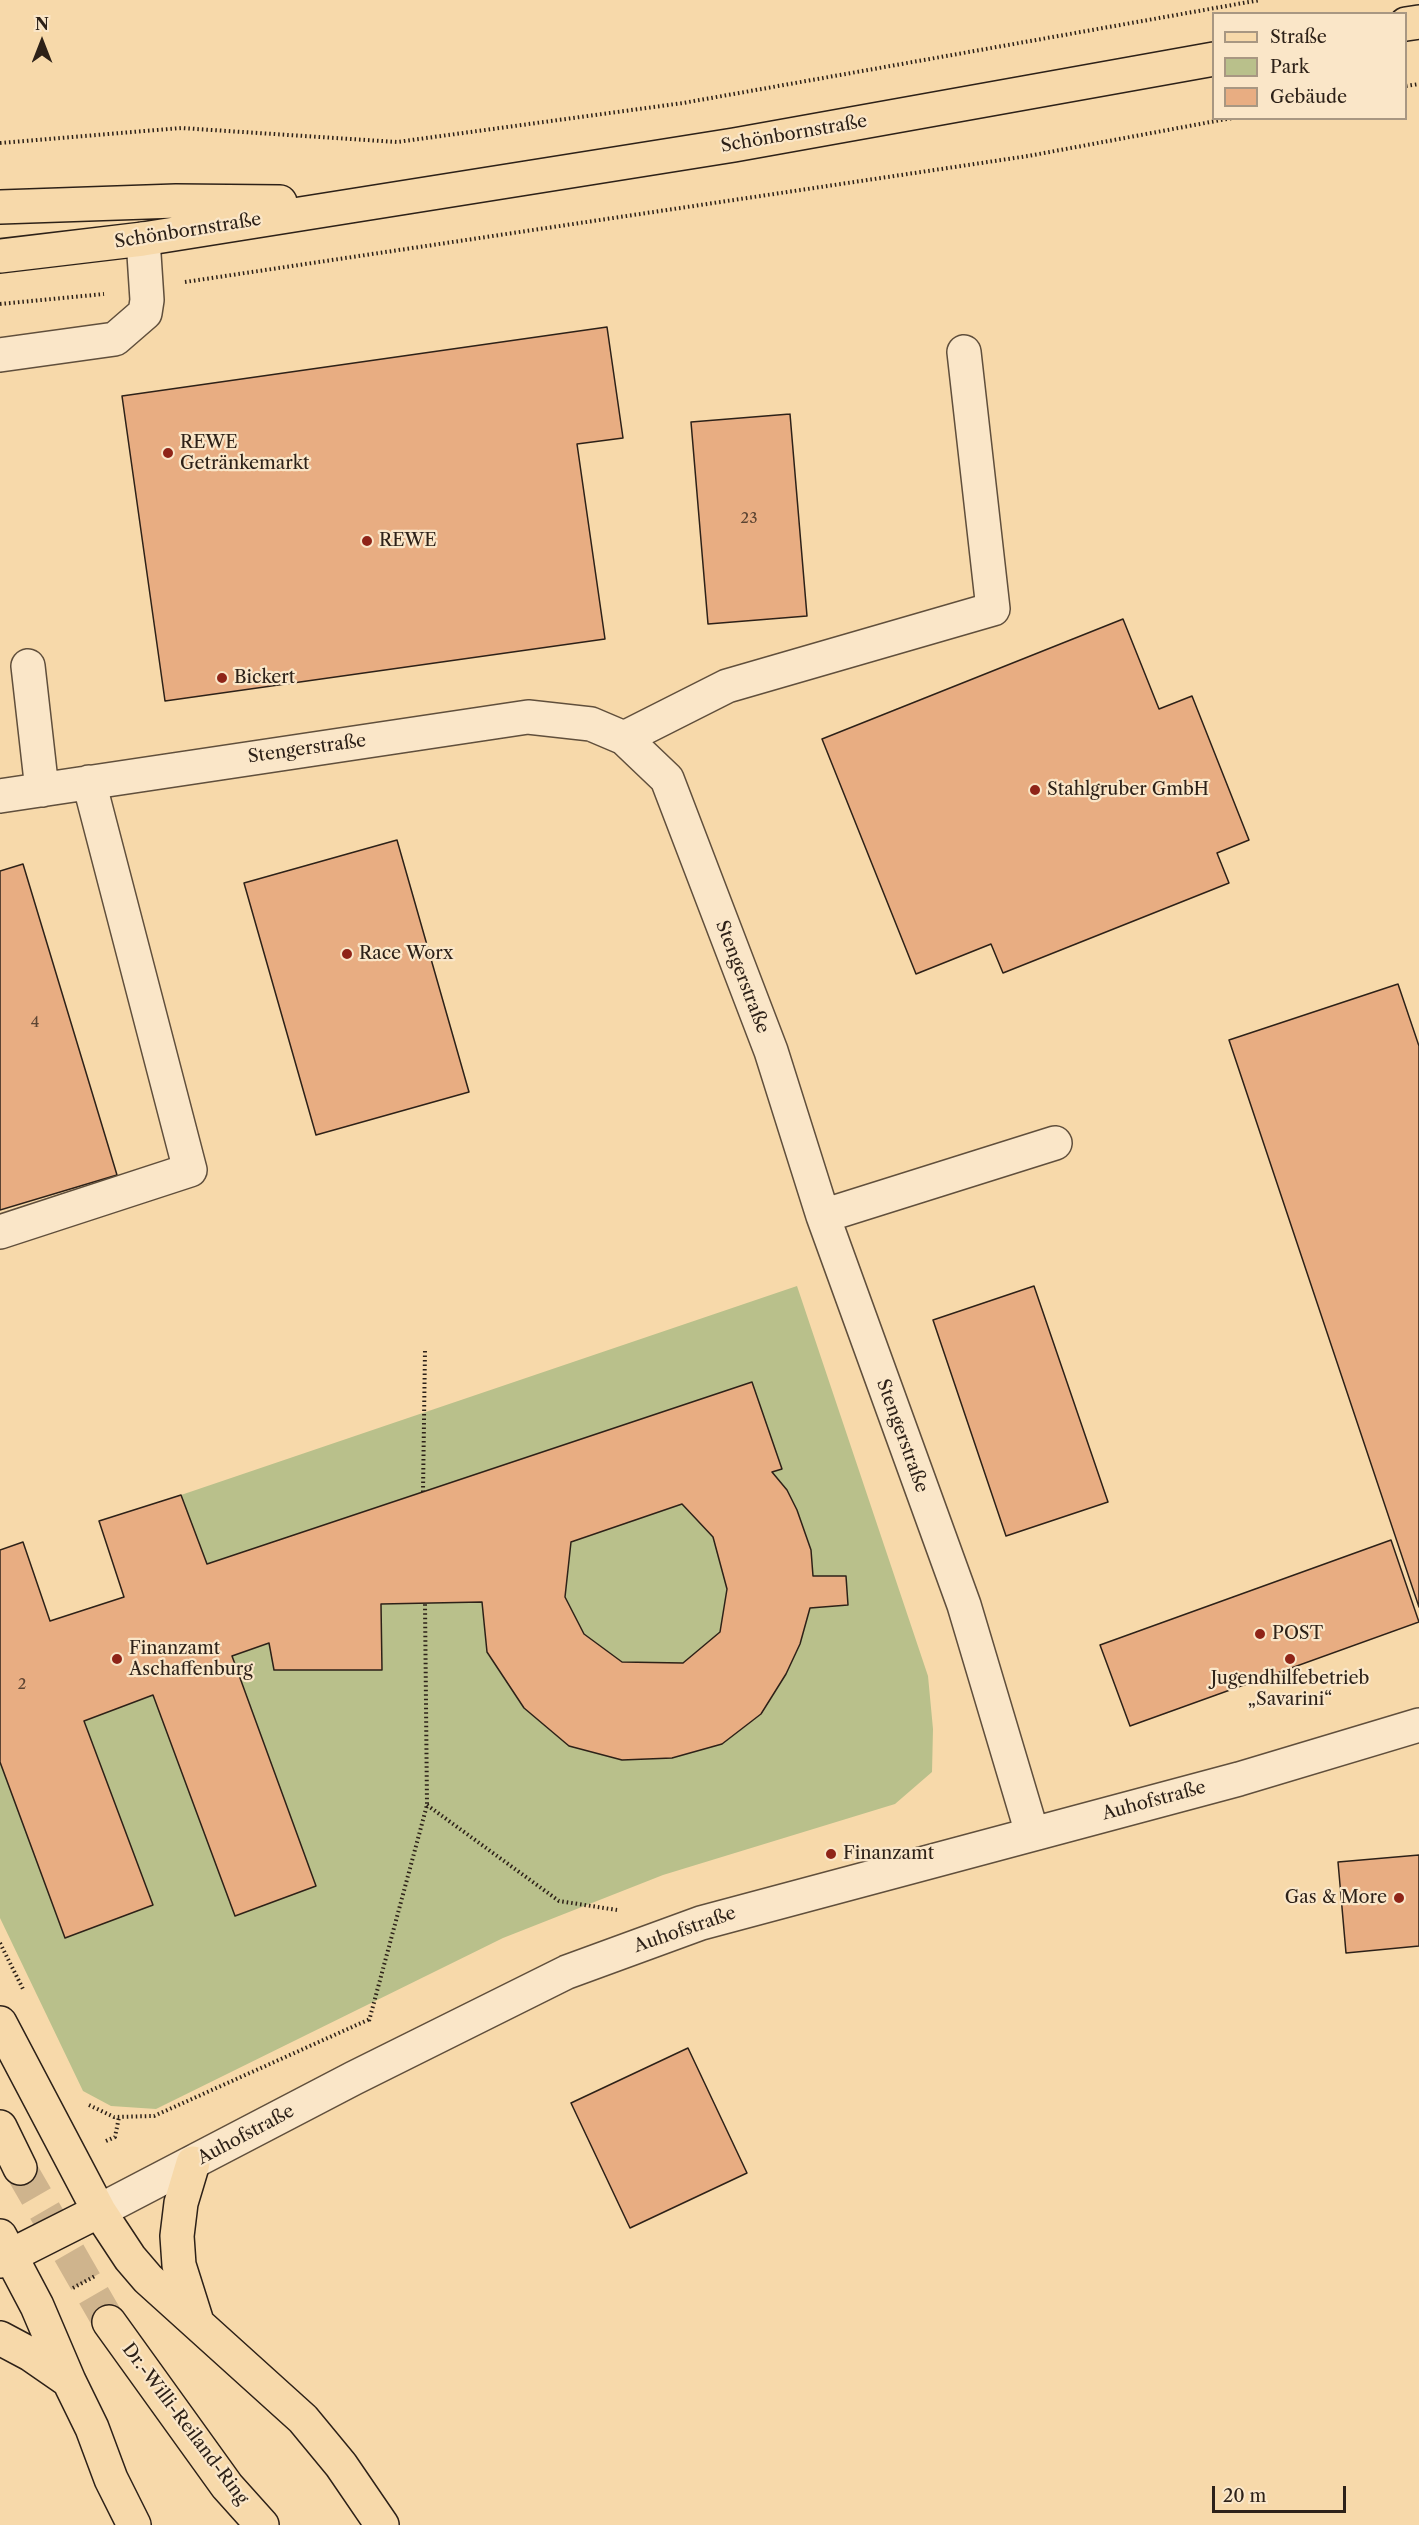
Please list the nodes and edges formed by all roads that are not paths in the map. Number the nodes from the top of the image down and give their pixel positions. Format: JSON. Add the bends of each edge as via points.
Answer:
{"nodes":[{"id":1,"x":1212,"y":59,"type":"edge"},
{"id":2,"x":375,"y":202,"type":"junction"},
{"id":3,"x":0,"y":207,"type":"edge"},
{"id":4,"x":143,"y":239,"type":"junction"},
{"id":5,"x":0,"y":256,"type":"edge"},
{"id":6,"x":964,"y":352,"type":"dead end"},
{"id":7,"x":0,"y":355,"type":"edge"},
{"id":8,"x":28,"y":666,"type":"dead end"},
{"id":9,"x":624,"y":738,"type":"junction"},
{"id":10,"x":89,"y":782,"type":"junction"},
{"id":11,"x":42,"y":790,"type":"junction"},
{"id":12,"x":0,"y":796,"type":"edge"},
{"id":13,"x":1055,"y":1143,"type":"dead end"},
{"id":14,"x":823,"y":1216,"type":"junction"},
{"id":15,"x":0,"y":1232,"type":"edge"},
{"id":16,"x":1419,"y":1725,"type":"edge"},
{"id":17,"x":1032,"y":1833,"type":"junction"},
{"id":18,"x":0,"y":2023,"type":"edge"},
{"id":19,"x":0,"y":2127,"type":"edge"},
{"id":20,"x":193,"y":2163,"type":"junction"},
{"id":21,"x":20,"y":2168,"type":"tunnel mouth"},
{"id":22,"x":99,"y":2211,"type":"junction"},
{"id":23,"x":4,"y":2251,"type":"edge"},
{"id":24,"x":109,"y":2322,"type":"tunnel mouth"},
{"id":25,"x":198,"y":2324,"type":"junction"},
{"id":26,"x":0,"y":2338,"type":"edge"},
{"id":27,"x":69,"y":2381,"type":"junction"},
{"id":28,"x":134,"y":2525,"type":"edge"},
{"id":29,"x":262,"y":2525,"type":"edge"},
{"id":30,"x":382,"y":2525,"type":"edge"}],
"edges":[{"from":1,"to":2,"type":"main road","name":"Schönbornstraße","via":[[734,145]]},
{"from":2,"to":3,"type":"main road","name":"Schönbornstraße","via":[[176,201]]},
{"from":2,"to":4,"type":"main road","name":"Schönbornstraße"},
{"from":4,"to":5,"type":"main road","name":"Schönbornstraße"},
{"from":4,"to":7,"type":"street","via":[[145,313],[115,339]]},
{"from":6,"to":9,"type":"street","via":[[993,609],[727,686]]},
{"from":8,"to":11,"type":"street"},
{"from":9,"to":10,"type":"street","name":"Stengerstraße","via":[[591,723],[528,717]]},
{"from":9,"to":14,"type":"street","name":"Stengerstraße","via":[[667,779],[771,1052]]},
{"from":10,"to":11,"type":"street","name":"Stengerstraße"},
{"from":10,"to":15,"type":"street","via":[[190,1170]]},
{"from":11,"to":12,"type":"street","name":"Stengerstraße"},
{"from":13,"to":14,"type":"street"},
{"from":14,"to":17,"type":"street","name":"Stengerstraße","via":[[964,1605]]},
{"from":16,"to":17,"type":"street","name":"Auhofstraße","via":[[1239,1779]]},
{"from":17,"to":20,"type":"street","name":"Auhofstraße","via":[[769,1904],[679,1931],[567,1972]]},
{"from":18,"to":22,"type":"main road"},
{"from":19,"to":21,"type":"main road"},
{"from":20,"to":22,"type":"street","name":"Auhofstraße"},
{"from":20,"to":25,"type":"main road","via":[[181,2203],[177,2236],[179,2265]]},
{"from":22,"to":23,"type":"main road","name":"Auhofstraße"},
{"from":22,"to":25,"type":"main road","via":[[148,2279]]},
{"from":23,"to":27,"type":"main road","via":[[38,2306]]},
{"from":24,"to":29,"type":"main road","name":"Dr.-Willi-Reiland-Ring","via":[[227,2486]]},
{"from":25,"to":30,"type":"main road","via":[[303,2419]]},
{"from":26,"to":27,"type":"main road"},
{"from":27,"to":28,"type":"main road"}]}
